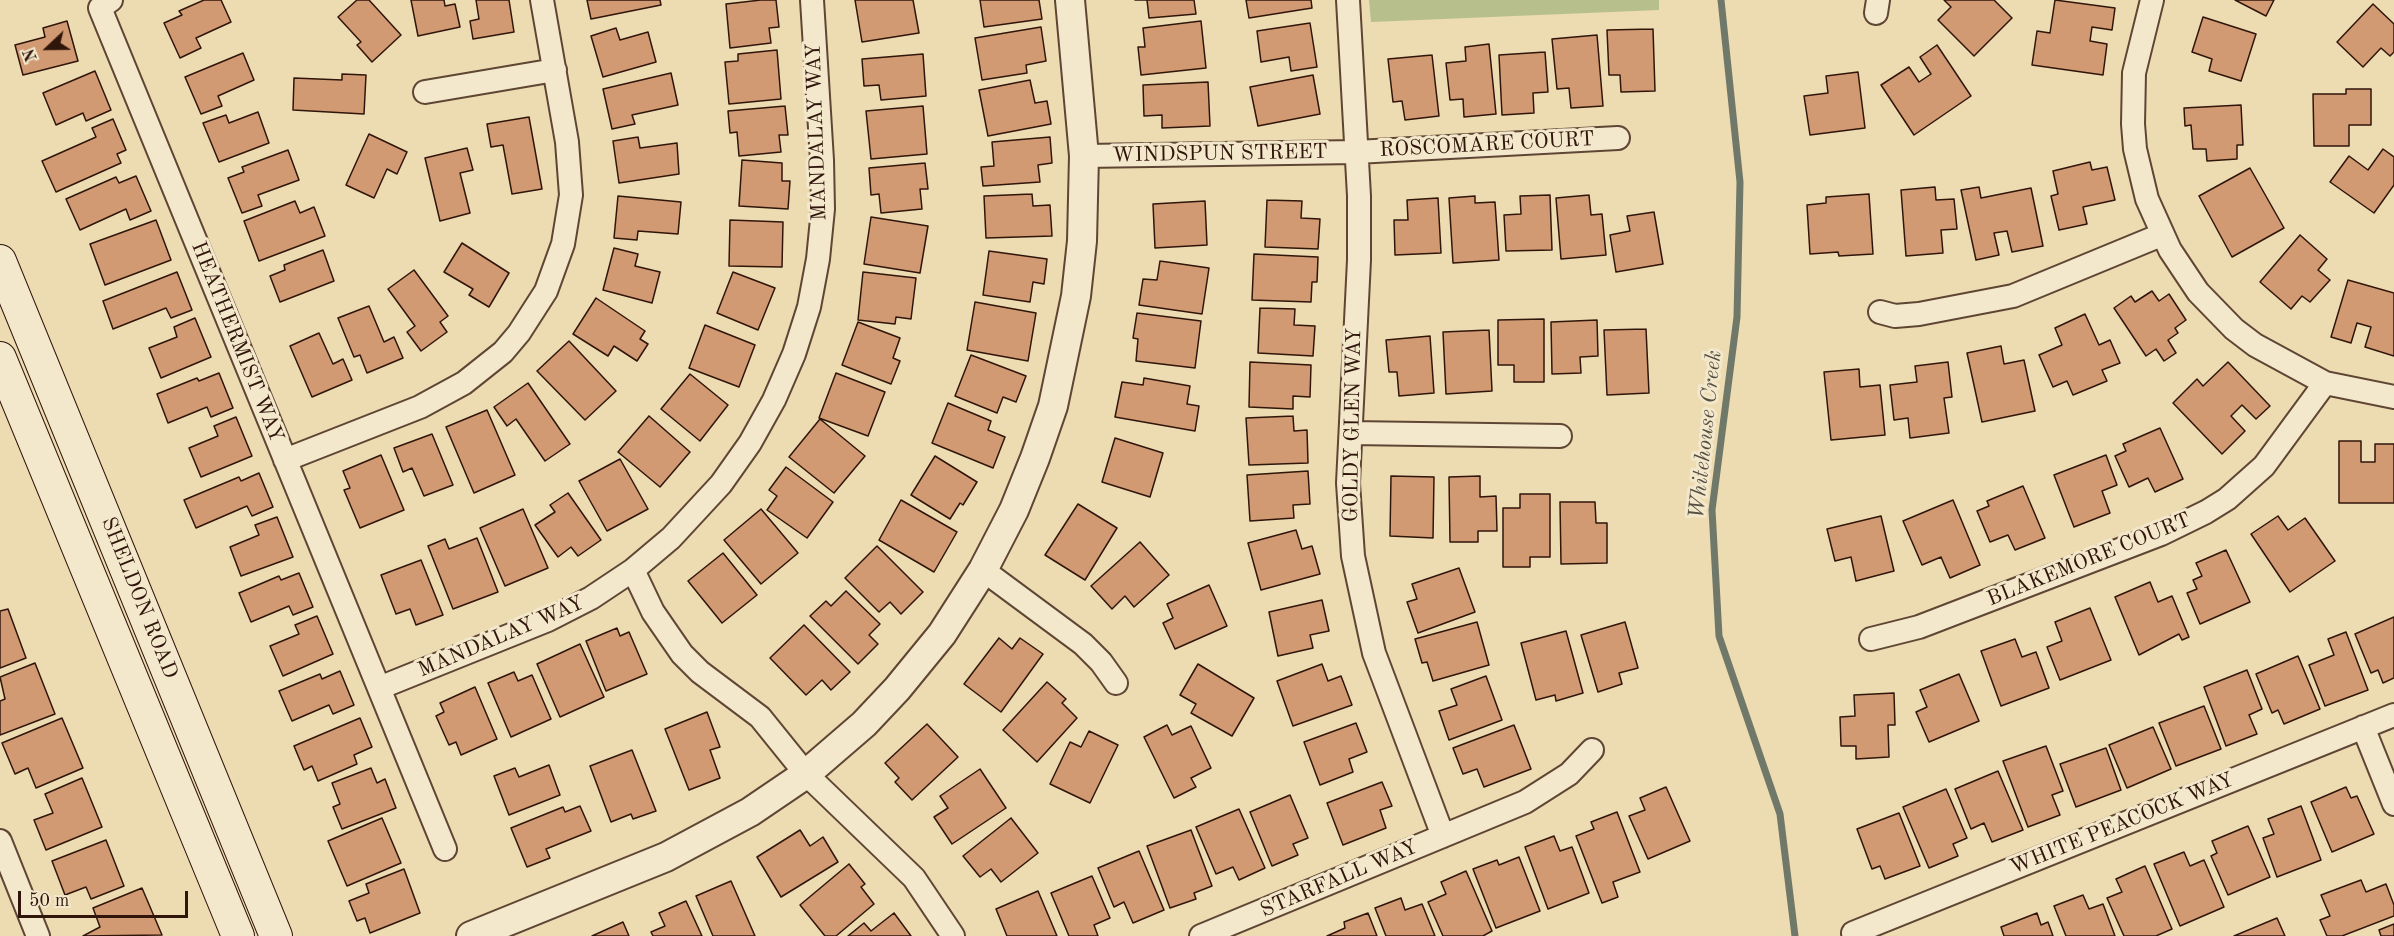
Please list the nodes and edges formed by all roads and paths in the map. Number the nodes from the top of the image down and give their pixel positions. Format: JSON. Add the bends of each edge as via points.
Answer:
{"nodes":[{"id":1,"x":111,"y":0,"type":"edge"},
{"id":2,"x":542,"y":0,"type":"edge"},
{"id":3,"x":812,"y":0,"type":"edge"},
{"id":4,"x":1070,"y":0,"type":"edge"},
{"id":5,"x":1348,"y":0,"type":"edge"},
{"id":6,"x":2152,"y":0,"type":"edge"},
{"id":7,"x":555,"y":70,"type":"junction"},
{"id":8,"x":424,"y":93,"type":"dead end"},
{"id":9,"x":1618,"y":138,"type":"dead end"},
{"id":10,"x":1356,"y":152,"type":"junction"},
{"id":11,"x":1084,"y":156,"type":"junction"},
{"id":12,"x":2161,"y":235,"type":"junction"},
{"id":13,"x":0,"y":261,"type":"edge"},
{"id":14,"x":1880,"y":312,"type":"dead end"},
{"id":15,"x":0,"y":358,"type":"edge"},
{"id":16,"x":2325,"y":383,"type":"junction"},
{"id":17,"x":2394,"y":397,"type":"edge"},
{"id":18,"x":1351,"y":433,"type":"junction"},
{"id":19,"x":1560,"y":436,"type":"dead end"},
{"id":20,"x":285,"y":460,"type":"junction"},
{"id":21,"x":633,"y":570,"type":"junction"},
{"id":22,"x":983,"y":570,"type":"junction"},
{"id":23,"x":1871,"y":639,"type":"dead end"},
{"id":24,"x":1116,"y":682,"type":"dead end"},
{"id":25,"x":379,"y":688,"type":"junction"},
{"id":26,"x":2394,"y":715,"type":"edge"},
{"id":27,"x":2363,"y":727,"type":"junction"},
{"id":28,"x":1592,"y":750,"type":"dead end"},
{"id":29,"x":806,"y":774,"type":"junction"},
{"id":30,"x":2394,"y":804,"type":"edge"},
{"id":31,"x":1443,"y":836,"type":"junction"},
{"id":32,"x":0,"y":841,"type":"edge"},
{"id":33,"x":446,"y":849,"type":"dead end"},
{"id":34,"x":38,"y":936,"type":"edge"},
{"id":35,"x":238,"y":936,"type":"edge"},
{"id":36,"x":276,"y":936,"type":"edge"},
{"id":37,"x":471,"y":936,"type":"edge"},
{"id":38,"x":953,"y":936,"type":"edge"},
{"id":39,"x":1201,"y":936,"type":"edge"},
{"id":40,"x":1854,"y":936,"type":"edge"}],
"edges":[{"from":1,"to":20,"type":"street","name":"HEATHERMIST WAY","via":[[100,8]]},
{"from":2,"to":7,"type":"street"},
{"from":3,"to":21,"type":"street","name":"MANDALAY WAY","via":[[823,209],[809,308],[774,400],[750,443],[705,503]]},
{"from":4,"to":11,"type":"street"},
{"from":5,"to":10,"type":"street","name":"GOLDY GLEN WAY"},
{"from":6,"to":12,"type":"street","via":[[2134,72],[2133,124],[2140,174]]},
{"from":7,"to":8,"type":"street"},
{"from":7,"to":20,"type":"street","via":[[571,195],[563,244],[534,313],[502,352],[464,383],[420,406]]},
{"from":9,"to":10,"type":"street","name":"ROSCOMARE COURT"},
{"from":10,"to":11,"type":"street","name":"WINDSPUN STREET"},
{"from":10,"to":18,"type":"street","name":"GOLDY GLEN WAY","via":[[1359,260]]},
{"from":11,"to":22,"type":"street","via":[[1082,241],[1066,351],[1035,458]]},
{"from":12,"to":14,"type":"street","via":[[2013,296],[1919,314],[1895,316]]},
{"from":12,"to":16,"type":"street","via":[[2198,292],[2234,329],[2276,358]]},
{"from":13,"to":36,"type":"main road","name":"SHELDON ROAD"},
{"from":15,"to":35,"type":"main road","name":"SHELDON ROAD"},
{"from":16,"to":17,"type":"street"},
{"from":16,"to":23,"type":"street","name":"BLAKEMORE COURT","via":[[2264,466],[2206,512],[2161,534],[1919,627]]},
{"from":18,"to":19,"type":"street"},
{"from":18,"to":31,"type":"street","name":"GOLDY GLEN WAY","via":[[1348,483],[1353,556],[1374,653]]},
{"from":20,"to":25,"type":"street","name":"HEATHERMIST WAY"},
{"from":21,"to":25,"type":"street","name":"MANDALAY WAY","via":[[548,620]]},
{"from":21,"to":29,"type":"street","via":[[653,612],[682,654],[760,717]]},
{"from":22,"to":24,"type":"street","via":[[1083,644]]},
{"from":22,"to":29,"type":"street","via":[[942,634],[897,689]]},
{"from":25,"to":33,"type":"street","name":"HEATHERMIST WAY"},
{"from":26,"to":27,"type":"street","name":"WHITE PEACOCK WAY"},
{"from":27,"to":30,"type":"street"},
{"from":27,"to":40,"type":"street","name":"WHITE PEACOCK WAY","via":[[1853,933]]},
{"from":28,"to":31,"type":"street","name":"STARFALL WAY","via":[[1548,790]]},
{"from":29,"to":37,"type":"street","via":[[750,812],[688,846]]},
{"from":29,"to":38,"type":"street","via":[[914,878]]},
{"from":31,"to":39,"type":"street","name":"STARFALL WAY"},
{"from":32,"to":34,"type":"street"}]}
